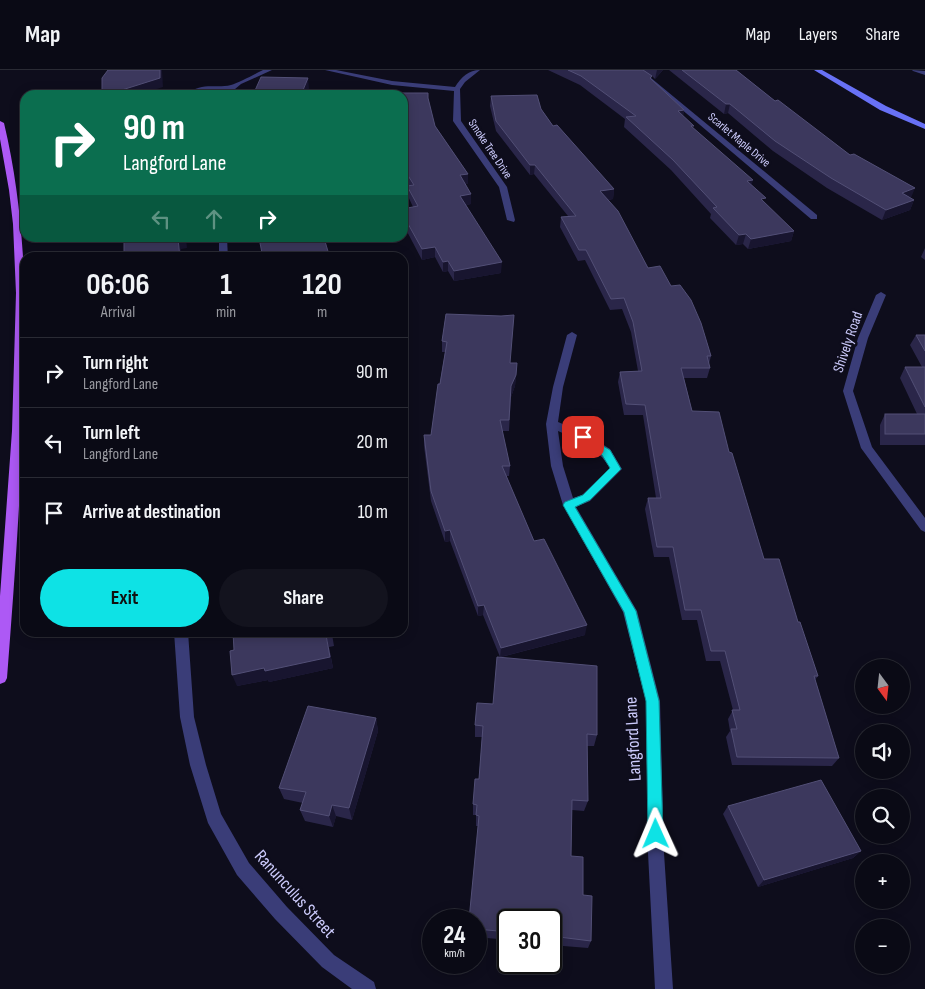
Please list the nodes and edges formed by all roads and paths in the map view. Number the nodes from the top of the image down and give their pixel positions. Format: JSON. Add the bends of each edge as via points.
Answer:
{"nodes":[{"id":1,"x":270,"y":70,"type":"edge"},
{"id":2,"x":328,"y":70,"type":"edge"},
{"id":3,"x":478,"y":70,"type":"edge"},
{"id":4,"x":635,"y":70,"type":"edge"},
{"id":5,"x":654,"y":70,"type":"edge"},
{"id":6,"x":817,"y":70,"type":"edge"},
{"id":7,"x":915,"y":70,"type":"edge"},
{"id":8,"x":925,"y":73,"type":"edge"},
{"id":9,"x":650,"y":80,"type":"junction"},
{"id":10,"x":233,"y":88,"type":"junction"},
{"id":11,"x":196,"y":90,"type":"edge"},
{"id":12,"x":230,"y":90,"type":"edge"},
{"id":13,"x":457,"y":90,"type":"junction"},
{"id":14,"x":0,"y":124,"type":"edge"},
{"id":15,"x":925,"y":127,"type":"edge"},
{"id":16,"x":814,"y":217,"type":"dead end"},
{"id":17,"x":511,"y":220,"type":"dead end"},
{"id":18,"x":20,"y":290,"type":"edge"},
{"id":19,"x":881,"y":295,"type":"dead end"},
{"id":20,"x":572,"y":335,"type":"dead end"},
{"id":21,"x":20,"y":344,"type":"edge"},
{"id":22,"x":552,"y":424,"type":"junction"},
{"id":23,"x":569,"y":505,"type":"junction"},
{"id":24,"x":925,"y":527,"type":"edge"},
{"id":25,"x":181,"y":637,"type":"edge"},
{"id":26,"x":0,"y":678,"type":"edge"},
{"id":27,"x":367,"y":989,"type":"edge"},
{"id":28,"x":664,"y":989,"type":"edge"}],
"edges":[{"from":1,"to":10,"type":"street"},
{"from":2,"to":13,"type":"street","via":[[416,88]]},
{"from":3,"to":13,"type":"street","via":[[462,81]]},
{"from":4,"to":9,"type":"street","name":"Scarlet Maple Drive"},
{"from":5,"to":9,"type":"street"},
{"from":6,"to":15,"type":"street","via":[[883,108]]},
{"from":7,"to":8,"type":"street"},
{"from":9,"to":16,"type":"street","name":"Scarlet Maple Drive"},
{"from":10,"to":11,"type":"street"},
{"from":10,"to":12,"type":"street"},
{"from":13,"to":17,"type":"street","name":"Smoke Tree Drive","via":[[457,121],[503,187]]},
{"from":14,"to":18,"type":"main road","via":[[18,226]]},
{"from":19,"to":24,"type":"street","name":"Shively Road","via":[[863,338],[848,391],[867,448]]},
{"from":20,"to":22,"type":"street","name":"Langford Lane"},
{"from":21,"to":26,"type":"main road","via":[[10,563]]},
{"from":22,"to":23,"type":"street","name":"Langford Lane","via":[[558,466]]},
{"from":22,"to":23,"type":"street","via":[[583,437],[606,452],[616,469],[586,498]]},
{"from":23,"to":28,"type":"street","name":"Langford Lane","via":[[630,611],[652,701]]},
{"from":25,"to":27,"type":"street","name":"Ranunculus Street","via":[[187,716],[214,817],[243,869],[281,913],[328,960]]}]}
